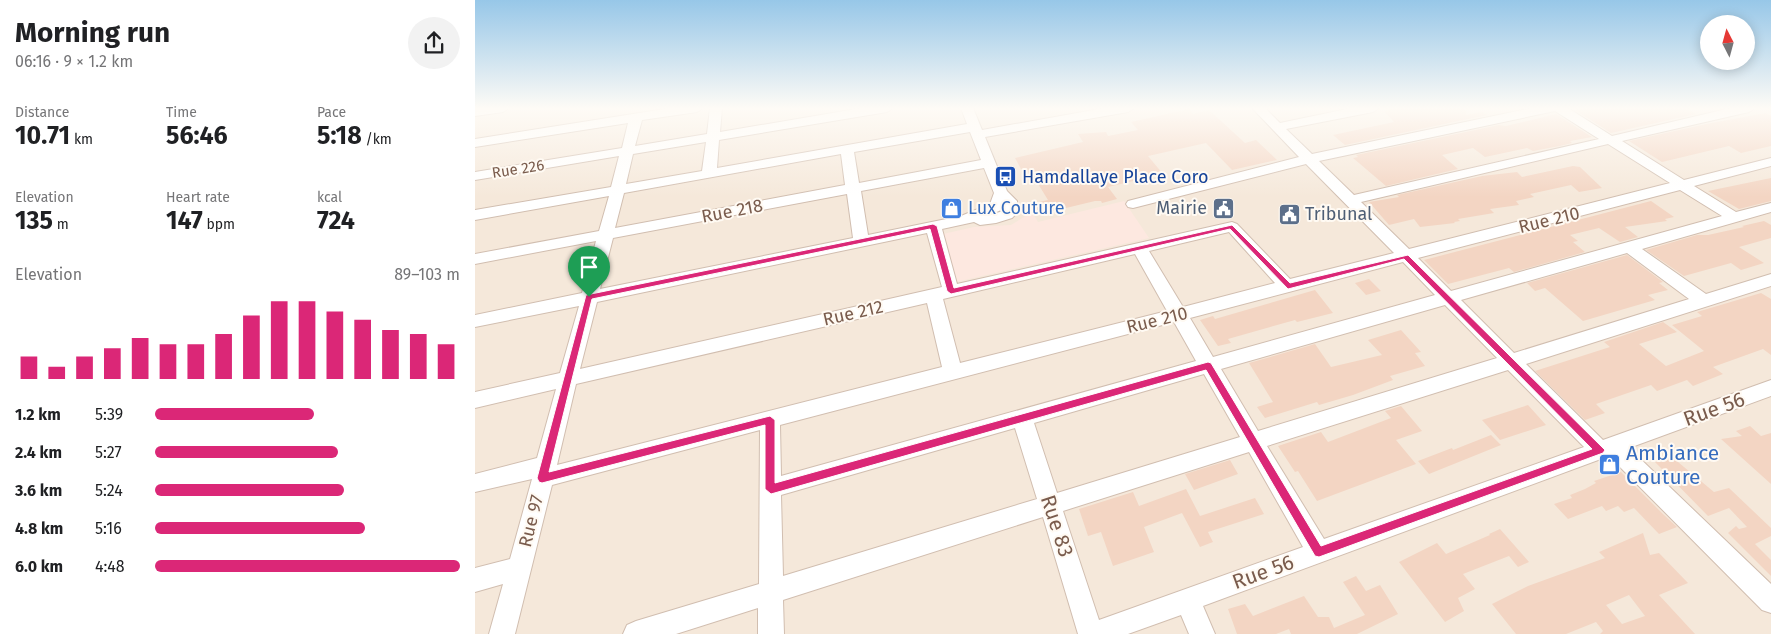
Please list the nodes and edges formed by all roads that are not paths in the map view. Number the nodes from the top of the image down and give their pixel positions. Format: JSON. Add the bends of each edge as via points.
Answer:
{"nodes":[{"id":1,"x":713,"y":137,"type":"edge"},
{"id":2,"x":510,"y":138,"type":"edge"},
{"id":3,"x":630,"y":138,"type":"edge"},
{"id":4,"x":709,"y":138,"type":"edge"},
{"id":5,"x":931,"y":138,"type":"edge"},
{"id":6,"x":978,"y":138,"type":"edge"},
{"id":7,"x":1287,"y":138,"type":"edge"},
{"id":8,"x":1413,"y":138,"type":"edge"},
{"id":9,"x":1606,"y":138,"type":"edge"},
{"id":10,"x":1620,"y":138,"type":"edge"},
{"id":11,"x":1610,"y":140,"type":"junction"},
{"id":12,"x":475,"y":143,"type":"edge"},
{"id":13,"x":847,"y":150,"type":"junction"},
{"id":14,"x":627,"y":151,"type":"junction"},
{"id":15,"x":1309,"y":160,"type":"junction"},
{"id":16,"x":1771,"y":162,"type":"edge"},
{"id":17,"x":988,"y":163,"type":"junction"},
{"id":18,"x":709,"y":174,"type":"junction"},
{"id":19,"x":475,"y":176,"type":"edge"},
{"id":20,"x":1682,"y":185,"type":"junction"},
{"id":21,"x":853,"y":188,"type":"junction"},
{"id":22,"x":617,"y":190,"type":"junction"},
{"id":23,"x":1350,"y":200,"type":"junction"},
{"id":24,"x":1133,"y":204,"type":"dead end"},
{"id":25,"x":1771,"y":207,"type":"edge"},
{"id":26,"x":475,"y":215,"type":"edge"},
{"id":27,"x":1734,"y":217,"type":"junction"},
{"id":28,"x":933,"y":226,"type":"junction"},
{"id":29,"x":605,"y":235,"type":"junction"},
{"id":30,"x":861,"y":241,"type":"junction"},
{"id":31,"x":1629,"y":247,"type":"junction"},
{"id":32,"x":1139,"y":248,"type":"junction"},
{"id":33,"x":1406,"y":256,"type":"junction"},
{"id":34,"x":475,"y":259,"type":"edge"},
{"id":35,"x":1771,"y":280,"type":"edge"},
{"id":36,"x":1288,"y":286,"type":"junction"},
{"id":37,"x":942,"y":293,"type":"junction"},
{"id":38,"x":589,"y":297,"type":"junction"},
{"id":39,"x":1448,"y":298,"type":"junction"},
{"id":40,"x":1703,"y":301,"type":"junction"},
{"id":41,"x":1178,"y":315,"type":"junction"},
{"id":42,"x":475,"y":321,"type":"edge"},
{"id":43,"x":1511,"y":361,"type":"junction"},
{"id":44,"x":1208,"y":366,"type":"junction"},
{"id":45,"x":953,"y":373,"type":"junction"},
{"id":46,"x":568,"y":379,"type":"junction"},
{"id":47,"x":1771,"y":388,"type":"edge"},
{"id":48,"x":475,"y":400,"type":"edge"},
{"id":49,"x":1022,"y":418,"type":"junction"},
{"id":50,"x":770,"y":420,"type":"junction"},
{"id":51,"x":1253,"y":441,"type":"junction"},
{"id":52,"x":1606,"y":448,"type":"junction"},
{"id":53,"x":544,"y":472,"type":"junction"},
{"id":54,"x":475,"y":483,"type":"edge"},
{"id":55,"x":771,"y":489,"type":"junction"},
{"id":56,"x":1050,"y":505,"type":"junction"},
{"id":57,"x":1319,"y":552,"type":"junction"},
{"id":58,"x":519,"y":568,"type":"junction"},
{"id":59,"x":475,"y":580,"type":"edge"},
{"id":60,"x":771,"y":592,"type":"junction"},
{"id":61,"x":1187,"y":600,"type":"junction"},
{"id":62,"x":1771,"y":601,"type":"edge"},
{"id":63,"x":502,"y":634,"type":"edge"},
{"id":64,"x":636,"y":634,"type":"edge"},
{"id":65,"x":771,"y":634,"type":"edge"},
{"id":66,"x":1092,"y":634,"type":"edge"},
{"id":67,"x":1201,"y":634,"type":"edge"}],
"edges":[{"from":1,"to":18,"type":"street"},
{"from":2,"to":12,"type":"street"},
{"from":3,"to":14,"type":"street","name":"Rue 97"},
{"from":4,"to":14,"type":"street","name":"Rue 226"},
{"from":5,"to":13,"type":"street"},
{"from":6,"to":17,"type":"street"},
{"from":7,"to":15,"type":"street"},
{"from":8,"to":15,"type":"street"},
{"from":9,"to":11,"type":"street"},
{"from":10,"to":11,"type":"street"},
{"from":11,"to":20,"type":"street"},
{"from":11,"to":23,"type":"street"},
{"from":13,"to":18,"type":"street"},
{"from":13,"to":21,"type":"street"},
{"from":14,"to":19,"type":"street","name":"Rue 226"},
{"from":14,"to":22,"type":"street","name":"Rue 97"},
{"from":15,"to":23,"type":"street"},
{"from":15,"to":24,"type":"street"},
{"from":16,"to":20,"type":"street","name":"Rue 210"},
{"from":17,"to":21,"type":"street","name":"Rue 218"},
{"from":17,"to":28,"type":"street","via":[[1001,193],[1011,203],[1010,213],[994,220],[965,220]]},
{"from":18,"to":22,"type":"street"},
{"from":20,"to":27,"type":"street"},
{"from":20,"to":33,"type":"street","name":"Rue 210"},
{"from":21,"to":29,"type":"street","name":"Rue 218"},
{"from":21,"to":30,"type":"street"},
{"from":22,"to":26,"type":"street"},
{"from":22,"to":29,"type":"street","name":"Rue 97"},
{"from":23,"to":33,"type":"street"},
{"from":25,"to":27,"type":"street"},
{"from":27,"to":31,"type":"street"},
{"from":28,"to":30,"type":"street"},
{"from":28,"to":37,"type":"street"},
{"from":29,"to":34,"type":"street","name":"Rue 218"},
{"from":29,"to":38,"type":"street","name":"Rue 97"},
{"from":30,"to":38,"type":"street"},
{"from":31,"to":39,"type":"street"},
{"from":31,"to":40,"type":"street"},
{"from":32,"to":36,"type":"street","name":"Rue 212","via":[[1232,227]]},
{"from":32,"to":37,"type":"street","name":"Rue 212"},
{"from":32,"to":41,"type":"street"},
{"from":33,"to":36,"type":"street","name":"Rue 210"},
{"from":33,"to":39,"type":"street"},
{"from":35,"to":40,"type":"street"},
{"from":36,"to":41,"type":"street","name":"Rue 210"},
{"from":37,"to":45,"type":"street"},
{"from":37,"to":46,"type":"street","name":"Rue 212"},
{"from":38,"to":42,"type":"street"},
{"from":38,"to":46,"type":"street","name":"Rue 97"},
{"from":39,"to":43,"type":"street"},
{"from":39,"to":44,"type":"street"},
{"from":40,"to":43,"type":"street"},
{"from":41,"to":44,"type":"street"},
{"from":41,"to":45,"type":"street","name":"Rue 210"},
{"from":43,"to":51,"type":"street"},
{"from":43,"to":52,"type":"street"},
{"from":44,"to":49,"type":"street"},
{"from":44,"to":51,"type":"street"},
{"from":45,"to":50,"type":"street","name":"Rue 210"},
{"from":46,"to":48,"type":"street","name":"Rue 212"},
{"from":46,"to":53,"type":"street","name":"Rue 97"},
{"from":47,"to":52,"type":"street","name":"Rue 56"},
{"from":49,"to":55,"type":"street"},
{"from":49,"to":56,"type":"street","name":"Rue 83"},
{"from":50,"to":53,"type":"street","name":"Rue 210"},
{"from":50,"to":55,"type":"street"},
{"from":51,"to":56,"type":"street"},
{"from":51,"to":57,"type":"street"},
{"from":52,"to":57,"type":"street","name":"Rue 56"},
{"from":52,"to":62,"type":"street"},
{"from":53,"to":54,"type":"street","name":"Rue 210"},
{"from":53,"to":58,"type":"street","name":"Rue 97"},
{"from":55,"to":60,"type":"street"},
{"from":56,"to":60,"type":"street"},
{"from":56,"to":66,"type":"street","name":"Rue 83"},
{"from":57,"to":61,"type":"street","name":"Rue 56"},
{"from":58,"to":59,"type":"street"},
{"from":58,"to":63,"type":"street","name":"Rue 97"},
{"from":60,"to":64,"type":"street"},
{"from":60,"to":65,"type":"street"},
{"from":61,"to":66,"type":"street","name":"Rue 56"},
{"from":61,"to":67,"type":"street"}]}
